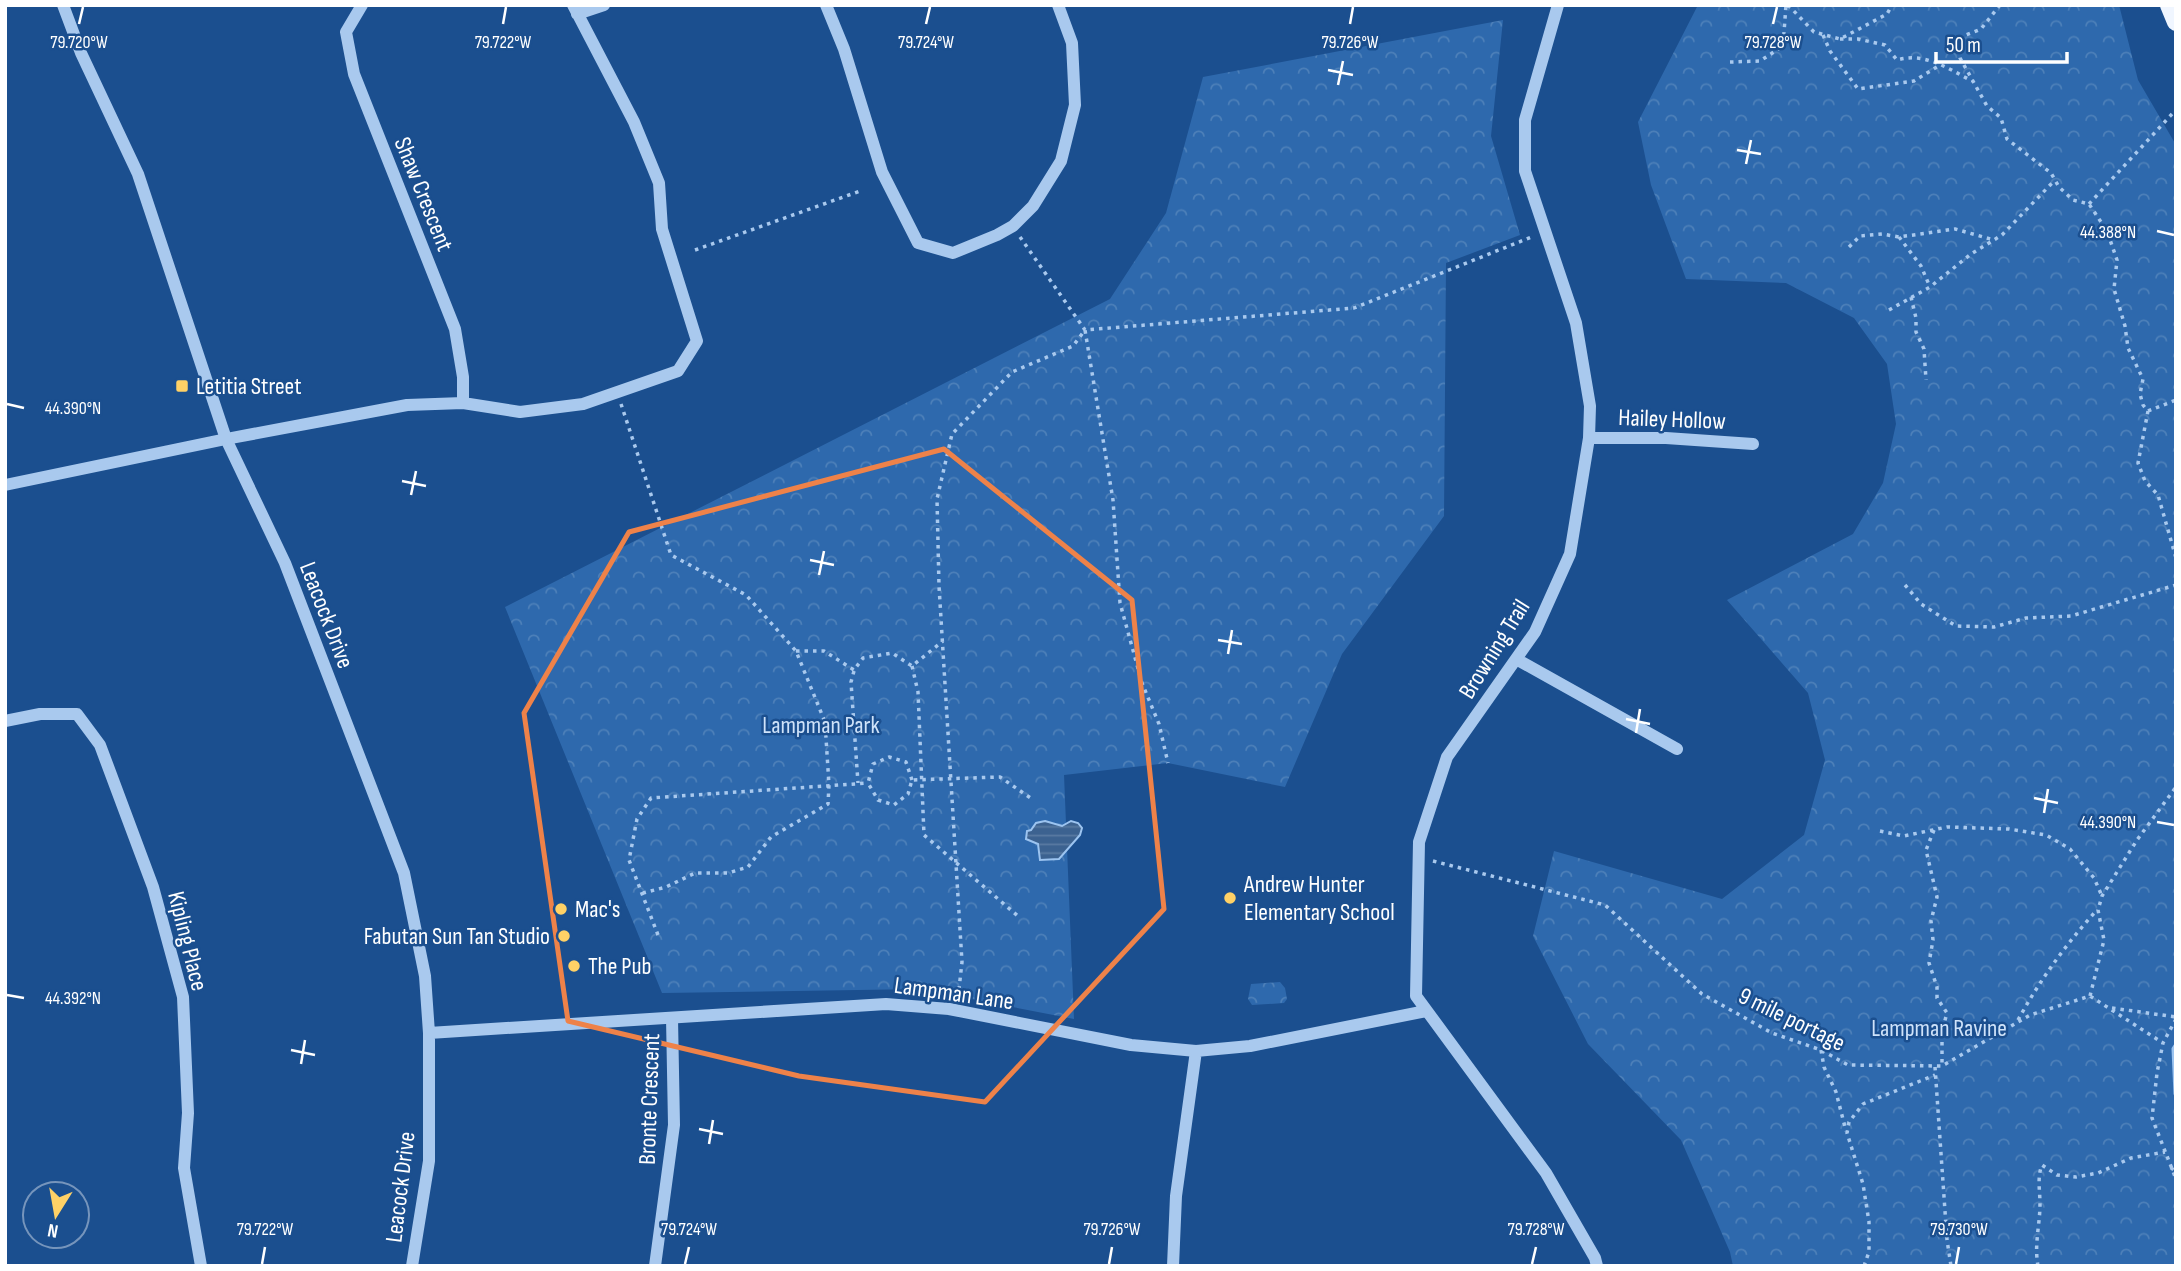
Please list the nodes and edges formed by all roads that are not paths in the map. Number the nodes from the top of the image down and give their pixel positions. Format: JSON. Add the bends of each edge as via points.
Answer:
{"nodes":[{"id":1,"x":63,"y":5,"type":"edge"},
{"id":2,"x":362,"y":5,"type":"edge"},
{"id":3,"x":604,"y":5,"type":"edge"},
{"id":4,"x":826,"y":5,"type":"edge"},
{"id":5,"x":1058,"y":5,"type":"edge"},
{"id":6,"x":1558,"y":5,"type":"edge"},
{"id":7,"x":2169,"y":5,"type":"edge"},
{"id":8,"x":575,"y":10,"type":"edge"},
{"id":9,"x":2176,"y":22,"type":"edge"},
{"id":10,"x":463,"y":403,"type":"junction"},
{"id":11,"x":1589,"y":438,"type":"junction"},
{"id":12,"x":226,"y":439,"type":"junction"},
{"id":13,"x":1753,"y":444,"type":"dead end"},
{"id":14,"x":5,"y":485,"type":"edge"},
{"id":15,"x":1516,"y":659,"type":"junction"},
{"id":16,"x":5,"y":721,"type":"edge"},
{"id":17,"x":1677,"y":749,"type":"dead end"},
{"id":18,"x":1426,"y":1011,"type":"junction"},
{"id":19,"x":672,"y":1018,"type":"junction"},
{"id":20,"x":429,"y":1033,"type":"junction"},
{"id":21,"x":1196,"y":1051,"type":"junction"},
{"id":22,"x":201,"y":1266,"type":"edge"},
{"id":23,"x":412,"y":1266,"type":"edge"},
{"id":24,"x":655,"y":1266,"type":"edge"},
{"id":25,"x":1172,"y":1266,"type":"edge"},
{"id":26,"x":1597,"y":1266,"type":"edge"}],
"edges":[{"from":1,"to":12,"type":"street","name":"Leacock Drive","via":[[138,174]]},
{"from":2,"to":10,"type":"street","name":"Shaw Crescent","via":[[346,32],[354,74],[454,329]]},
{"from":3,"to":8,"type":"street"},
{"from":4,"to":5,"type":"street","via":[[882,172],[918,243],[953,253],[1013,226],[1032,206],[1060,161],[1075,105],[1072,43]]},
{"from":6,"to":11,"type":"street","name":"Browning Trail","via":[[1525,120],[1525,171],[1576,323],[1590,406]]},
{"from":7,"to":9,"type":"main road"},
{"from":8,"to":10,"type":"street","via":[[634,122],[659,183],[662,229],[697,341],[678,371],[583,404],[520,412]]},
{"from":10,"to":12,"type":"street","via":[[407,405]]},
{"from":11,"to":13,"type":"street","name":"Hailey Hollow"},
{"from":11,"to":15,"type":"street","name":"Browning Trail","via":[[1570,554],[1535,632]]},
{"from":12,"to":14,"type":"street"},
{"from":12,"to":20,"type":"street","name":"Leacock Drive","via":[[285,563],[404,873],[425,976]]},
{"from":15,"to":17,"type":"street"},
{"from":15,"to":18,"type":"street","name":"Browning Trail","via":[[1447,757],[1419,842],[1416,996]]},
{"from":16,"to":22,"type":"street","name":"Kipling Place","via":[[40,714],[77,714],[100,745],[153,887],[183,998],[188,1113],[184,1168]]},
{"from":18,"to":21,"type":"street","name":"Lampman Lane","via":[[1250,1046]]},
{"from":18,"to":26,"type":"street","name":"Browning Trail","via":[[1546,1173]]},
{"from":19,"to":20,"type":"street","name":"Lampman Lane"},
{"from":19,"to":21,"type":"street","name":"Lampman Lane","via":[[886,1004],[957,1011],[1130,1045]]},
{"from":19,"to":24,"type":"street","name":"Bronte Crescent","via":[[674,1125]]},
{"from":20,"to":23,"type":"street","name":"Leacock Drive","via":[[429,1161]]},
{"from":21,"to":25,"type":"street","via":[[1176,1196]]}]}
